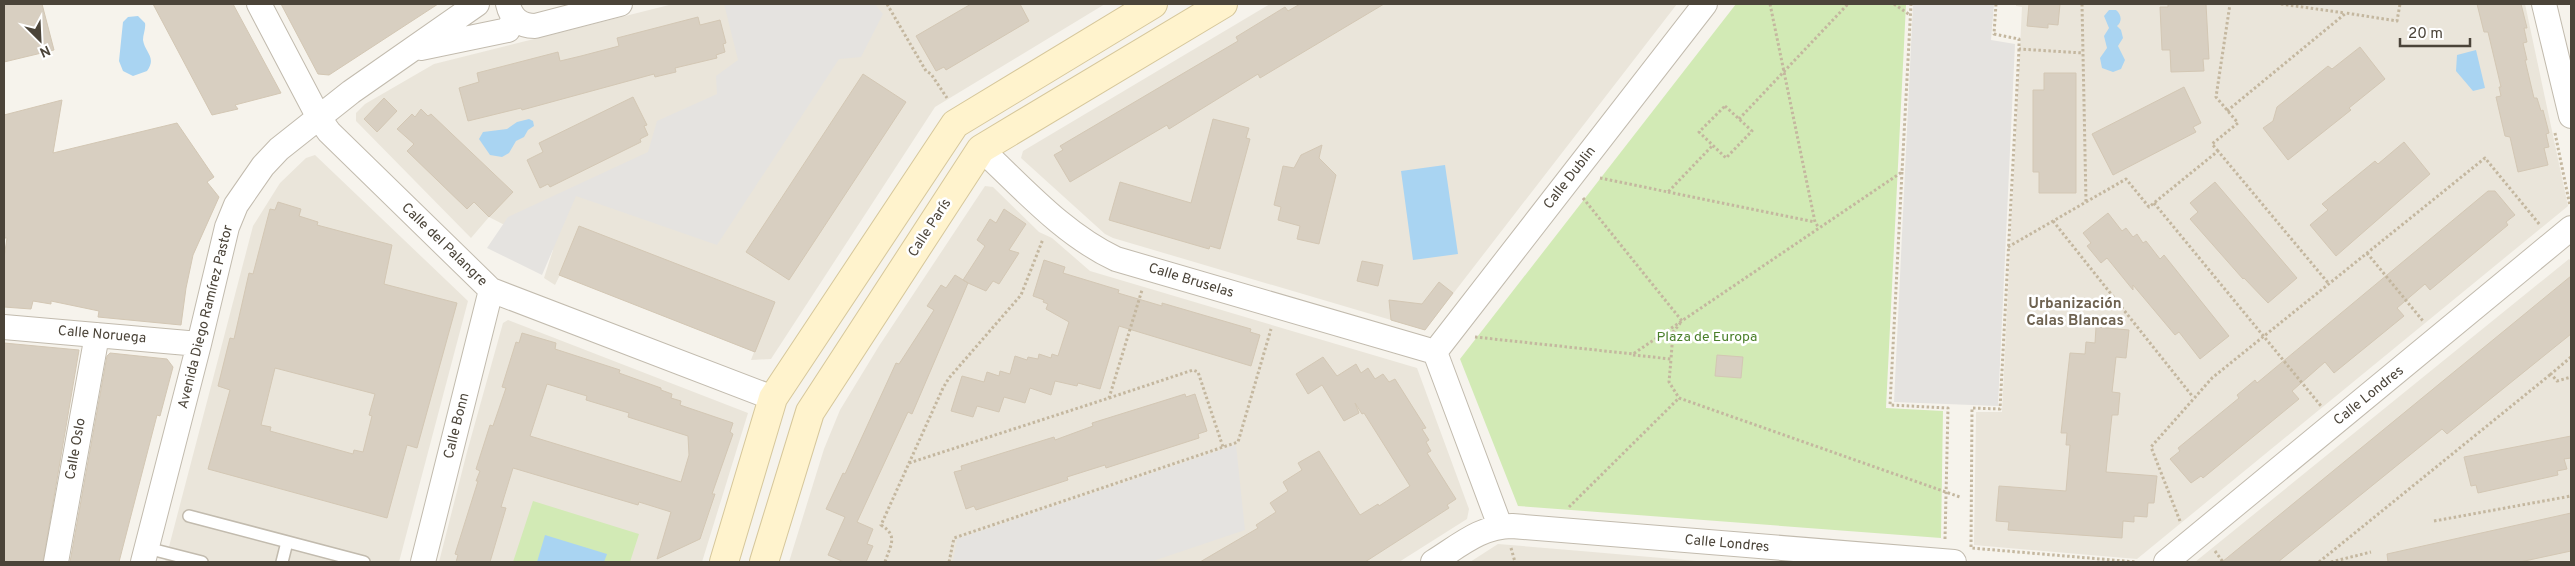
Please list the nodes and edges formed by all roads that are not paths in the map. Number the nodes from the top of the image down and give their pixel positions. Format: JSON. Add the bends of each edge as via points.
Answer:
{"nodes":[{"id":1,"x":258,"y":4,"type":"edge"},
{"id":2,"x":477,"y":4,"type":"edge"},
{"id":3,"x":620,"y":4,"type":"edge"},
{"id":4,"x":1153,"y":4,"type":"edge"},
{"id":5,"x":1224,"y":4,"type":"edge"},
{"id":6,"x":1705,"y":4,"type":"edge"},
{"id":7,"x":2544,"y":4,"type":"edge"},
{"id":8,"x":511,"y":11,"type":"edge"},
{"id":9,"x":412,"y":49,"type":"junction"},
{"id":10,"x":319,"y":118,"type":"junction"},
{"id":11,"x":2563,"y":123,"type":"edge"},
{"id":12,"x":956,"y":124,"type":"junction"},
{"id":13,"x":982,"y":149,"type":"junction"},
{"id":14,"x":2568,"y":221,"type":"edge"},
{"id":15,"x":491,"y":290,"type":"junction"},
{"id":16,"x":4,"y":327,"type":"edge"},
{"id":17,"x":97,"y":335,"type":"junction"},
{"id":18,"x":199,"y":344,"type":"junction"},
{"id":19,"x":1435,"y":352,"type":"junction"},
{"id":20,"x":773,"y":398,"type":"junction"},
{"id":21,"x":810,"y":412,"type":"junction"},
{"id":22,"x":189,"y":516,"type":"dead end"},
{"id":23,"x":1500,"y":526,"type":"junction"},
{"id":24,"x":287,"y":542,"type":"junction"},
{"id":25,"x":1947,"y":553,"type":"edge"},
{"id":26,"x":145,"y":555,"type":"edge"},
{"id":27,"x":56,"y":562,"type":"edge"},
{"id":28,"x":202,"y":562,"type":"edge"},
{"id":29,"x":282,"y":562,"type":"edge"},
{"id":30,"x":364,"y":562,"type":"edge"},
{"id":31,"x":423,"y":562,"type":"edge"},
{"id":32,"x":724,"y":562,"type":"edge"},
{"id":33,"x":764,"y":562,"type":"edge"},
{"id":34,"x":1434,"y":562,"type":"edge"},
{"id":35,"x":2166,"y":562,"type":"edge"}],
"edges":[{"from":1,"to":10,"type":"street","name":"Calle del Palangre"},
{"from":2,"to":9,"type":"street","name":"Avenida Diego Ramírez Pastor"},
{"from":3,"to":8,"type":"street","via":[[534,26],[520,23]]},
{"from":4,"to":12,"type":"main road"},
{"from":5,"to":13,"type":"main road","name":"Calle París"},
{"from":6,"to":19,"type":"street","name":"Calle Dublin"},
{"from":7,"to":11,"type":"street"},
{"from":8,"to":9,"type":"street","via":[[508,30]]},
{"from":9,"to":10,"type":"street","name":"Avenida Diego Ramírez Pastor"},
{"from":10,"to":15,"type":"street","name":"Calle del Palangre","via":[[345,149]]},
{"from":10,"to":18,"type":"street","name":"Avenida Diego Ramírez Pastor","via":[[279,149],[236,205],[227,227]]},
{"from":12,"to":13,"type":"main road"},
{"from":12,"to":20,"type":"main road"},
{"from":13,"to":19,"type":"street","name":"Calle Bruselas","via":[[1068,229],[1100,251]]},
{"from":13,"to":21,"type":"main road","name":"Calle París"},
{"from":14,"to":35,"type":"street","name":"Calle Londres"},
{"from":15,"to":20,"type":"street","name":"Calle del Palangre"},
{"from":15,"to":31,"type":"street","name":"Calle Bonn"},
{"from":16,"to":17,"type":"street","name":"Calle Noruega"},
{"from":17,"to":18,"type":"street","name":"Calle Noruega"},
{"from":17,"to":27,"type":"street","name":"Calle Oslo"},
{"from":18,"to":26,"type":"street","name":"Avenida Diego Ramírez Pastor"},
{"from":19,"to":23,"type":"street"},
{"from":20,"to":21,"type":"main road"},
{"from":20,"to":32,"type":"main road"},
{"from":21,"to":33,"type":"main road","name":"Calle París"},
{"from":22,"to":24,"type":"lane"},
{"from":23,"to":25,"type":"street","name":"Calle Londres"},
{"from":23,"to":34,"type":"street","name":"Calle Londres","via":[[1479,533]]},
{"from":24,"to":29,"type":"lane"},
{"from":24,"to":30,"type":"lane"},
{"from":26,"to":28,"type":"lane"}]}
